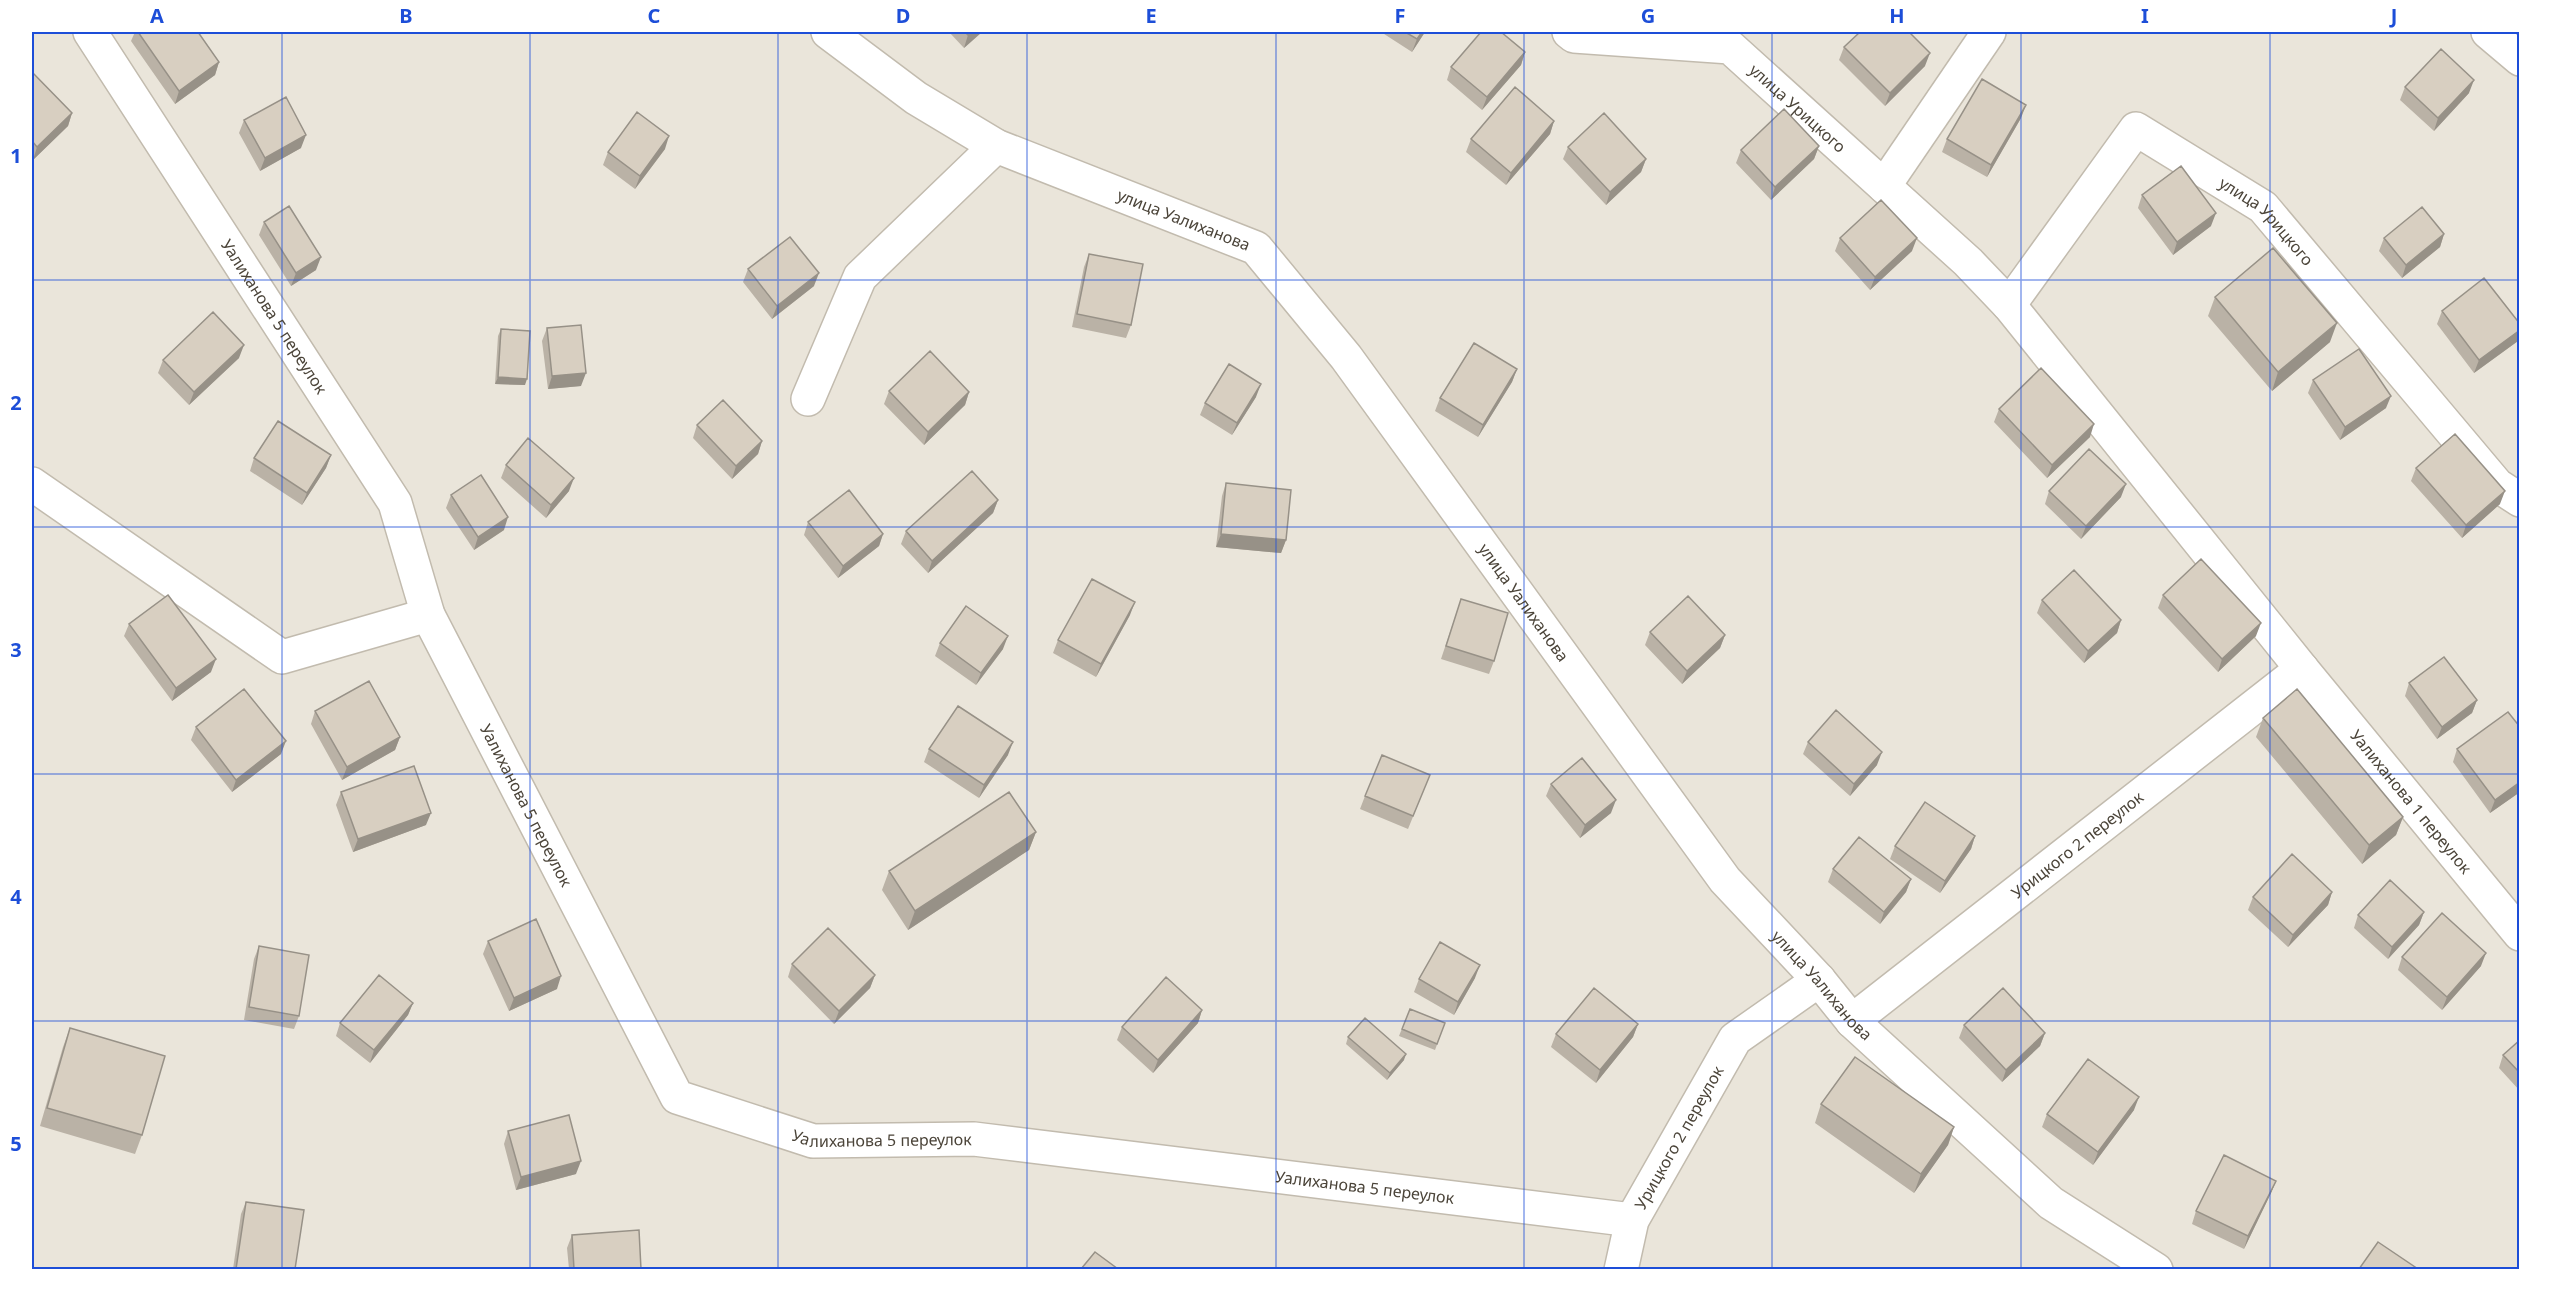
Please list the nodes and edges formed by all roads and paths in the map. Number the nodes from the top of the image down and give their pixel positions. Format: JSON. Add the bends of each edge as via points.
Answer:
{"nodes":[{"id":1,"x":90,"y":32,"type":"edge"},
{"id":2,"x":828,"y":32,"type":"edge"},
{"id":3,"x":1569,"y":32,"type":"edge"},
{"id":4,"x":1989,"y":32,"type":"edge"},
{"id":5,"x":2488,"y":32,"type":"edge"},
{"id":6,"x":2520,"y":59,"type":"edge"},
{"id":7,"x":996,"y":146,"type":"junction"},
{"id":8,"x":1884,"y":186,"type":"junction"},
{"id":9,"x":2009,"y":304,"type":"junction"},
{"id":10,"x":808,"y":399,"type":"dead end"},
{"id":11,"x":32,"y":484,"type":"edge"},
{"id":12,"x":2520,"y":500,"type":"edge"},
{"id":13,"x":428,"y":615,"type":"junction"},
{"id":14,"x":2302,"y":669,"type":"junction"},
{"id":15,"x":2520,"y":934,"type":"edge"},
{"id":16,"x":1819,"y":980,"type":"junction"},
{"id":17,"x":1852,"y":1021,"type":"junction"},
{"id":18,"x":1632,"y":1221,"type":"junction"},
{"id":19,"x":1621,"y":1269,"type":"edge"},
{"id":20,"x":2156,"y":1269,"type":"edge"}],
"edges":[{"from":1,"to":13,"type":"street","name":"Уалиханова 5 переулок","via":[[395,503]]},
{"from":2,"to":7,"type":"street","name":"улица Уалиханова","via":[[916,98]]},
{"from":3,"to":8,"type":"street","name":"улица Урицкого","via":[[1574,36],[1730,47]]},
{"from":4,"to":8,"type":"street"},
{"from":5,"to":6,"type":"street"},
{"from":7,"to":10,"type":"street","via":[[860,277]]},
{"from":7,"to":16,"type":"street","name":"улица Уалиханова","via":[[1256,248],[1346,357],[1725,880]]},
{"from":8,"to":9,"type":"street","name":"улица Урицкого"},
{"from":9,"to":12,"type":"street","name":"улица Урицкого","via":[[2136,129],[2263,207],[2497,485]]},
{"from":9,"to":14,"type":"street","name":"улица Урицкого"},
{"from":11,"to":13,"type":"street","via":[[282,657]]},
{"from":13,"to":18,"type":"street","name":"Уалиханова 5 переулок","via":[[677,1097],[813,1142],[974,1139]]},
{"from":14,"to":15,"type":"street","name":"Уалиханова 1 переулок"},
{"from":14,"to":17,"type":"street","name":"Урицкого 2 переулок"},
{"from":16,"to":17,"type":"street","name":"улица Уалиханова"},
{"from":16,"to":18,"type":"street","name":"Урицкого 2 переулок","via":[[1735,1039]]},
{"from":17,"to":20,"type":"street","name":"улица Уалиханова","via":[[2050,1203]]},
{"from":18,"to":19,"type":"street","name":"Урицкого 2 переулок"}]}
